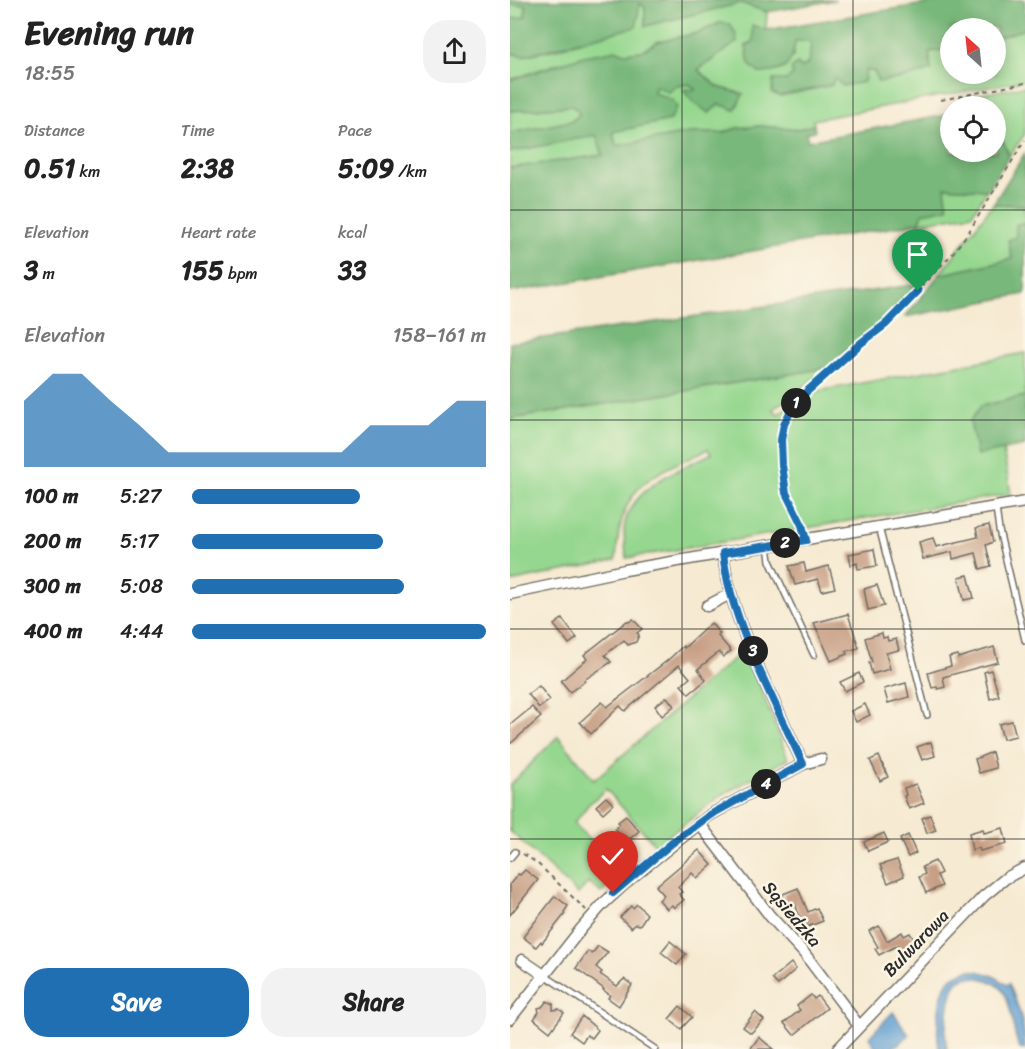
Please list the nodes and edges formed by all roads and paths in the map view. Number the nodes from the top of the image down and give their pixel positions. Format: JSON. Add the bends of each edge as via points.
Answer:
{"nodes":[{"id":1,"x":1025,"y":83,"type":"edge"},
{"id":2,"x":961,"y":96,"type":"edge"},
{"id":3,"x":1025,"y":140,"type":"edge"},
{"id":4,"x":1025,"y":502,"type":"edge"},
{"id":5,"x":996,"y":508,"type":"junction"},
{"id":6,"x":879,"y":527,"type":"junction"},
{"id":7,"x":806,"y":540,"type":"junction"},
{"id":8,"x":768,"y":546,"type":"junction"},
{"id":9,"x":723,"y":553,"type":"junction"},
{"id":10,"x":510,"y":594,"type":"edge"},
{"id":11,"x":730,"y":594,"type":"junction"},
{"id":12,"x":707,"y":606,"type":"dead end"},
{"id":13,"x":1025,"y":640,"type":"edge"},
{"id":14,"x":814,"y":655,"type":"dead end"},
{"id":15,"x":927,"y":715,"type":"dead end"},
{"id":16,"x":821,"y":759,"type":"dead end"},
{"id":17,"x":803,"y":764,"type":"junction"},
{"id":18,"x":699,"y":823,"type":"junction"},
{"id":19,"x":515,"y":852,"type":"joint"},
{"id":20,"x":510,"y":858,"type":"edge"},
{"id":21,"x":1025,"y":868,"type":"edge"},
{"id":22,"x":592,"y":915,"type":"junction"},
{"id":23,"x":522,"y":960,"type":"dead end"},
{"id":24,"x":544,"y":975,"type":"junction"},
{"id":25,"x":510,"y":1019,"type":"edge"},
{"id":26,"x":860,"y":1026,"type":"junction"},
{"id":27,"x":655,"y":1049,"type":"edge"},
{"id":28,"x":838,"y":1049,"type":"edge"}],
"edges":[{"from":1,"to":2,"type":"path"},
{"from":3,"to":7,"type":"path","via":[[952,254],[886,324],[846,356],[792,409],[784,424],[782,465],[786,493]]},
{"from":4,"to":5,"type":"street"},
{"from":5,"to":6,"type":"street"},
{"from":5,"to":13,"type":"lane"},
{"from":6,"to":7,"type":"street"},
{"from":6,"to":15,"type":"lane"},
{"from":7,"to":8,"type":"street"},
{"from":8,"to":9,"type":"street"},
{"from":8,"to":14,"type":"lane","via":[[770,561]]},
{"from":9,"to":10,"type":"street"},
{"from":9,"to":11,"type":"street"},
{"from":11,"to":12,"type":"street"},
{"from":11,"to":17,"type":"street"},
{"from":16,"to":17,"type":"street"},
{"from":17,"to":18,"type":"street"},
{"from":18,"to":22,"type":"street"},
{"from":18,"to":26,"type":"street","name":"Sąsiedzka"},
{"from":19,"to":20,"type":"lane"},
{"from":19,"to":22,"type":"path","via":[[537,863]]},
{"from":21,"to":26,"type":"street","name":"Bulwarowa","via":[[984,896]]},
{"from":22,"to":24,"type":"street"},
{"from":23,"to":24,"type":"street"},
{"from":24,"to":25,"type":"street"},
{"from":24,"to":27,"type":"lane"},
{"from":26,"to":28,"type":"street","name":"Bulwarowa"}]}
